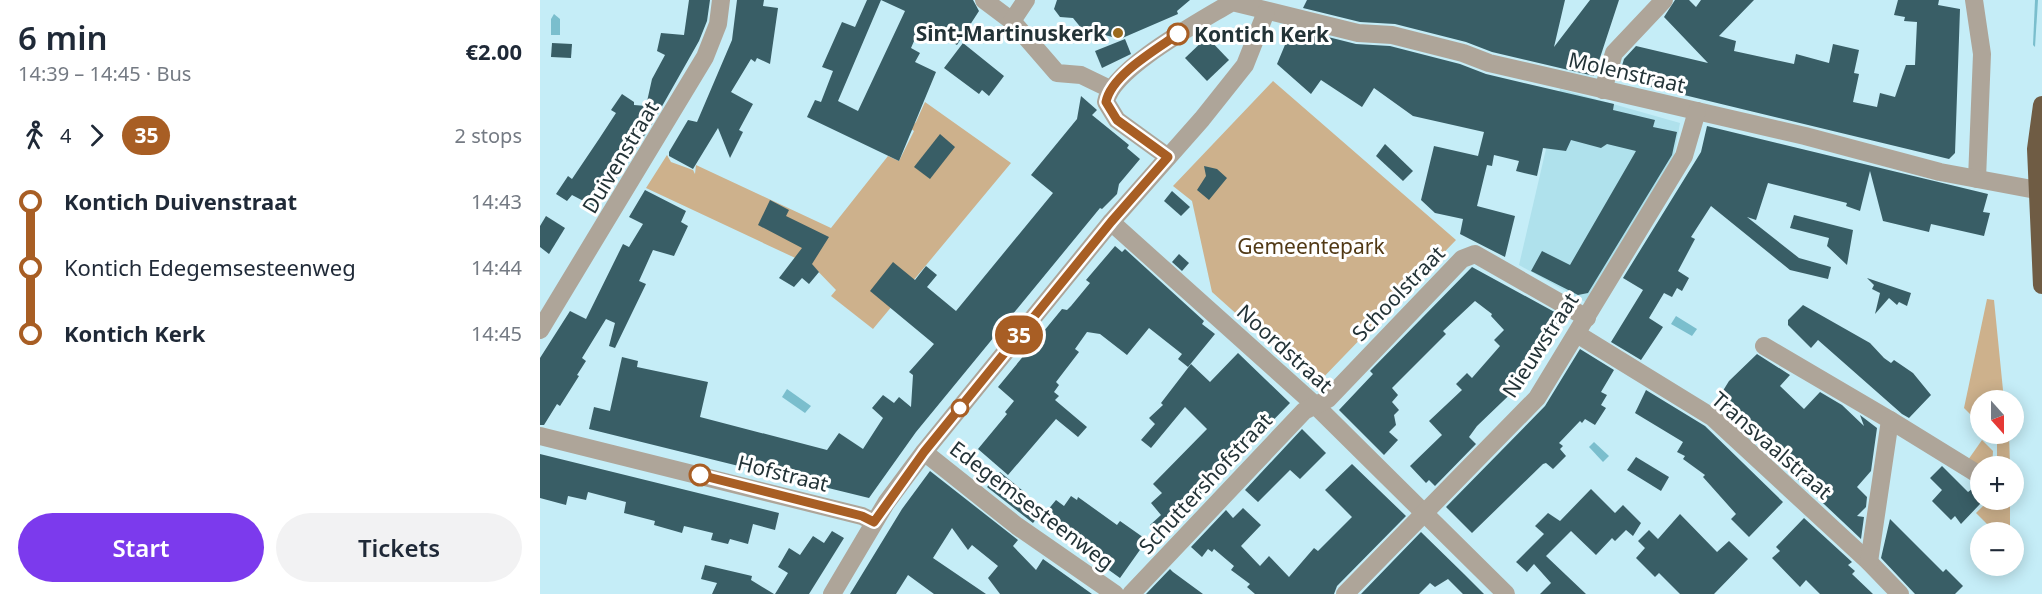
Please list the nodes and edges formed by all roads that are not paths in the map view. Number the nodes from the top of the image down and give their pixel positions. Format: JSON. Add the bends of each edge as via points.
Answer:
{"nodes":[{"id":1,"x":721,"y":0,"type":"edge"},
{"id":2,"x":984,"y":0,"type":"edge"},
{"id":3,"x":1026,"y":0,"type":"edge"},
{"id":4,"x":1664,"y":0,"type":"edge"},
{"id":5,"x":1974,"y":0,"type":"edge"},
{"id":6,"x":1231,"y":1,"type":"edge"},
{"id":7,"x":1266,"y":12,"type":"junction"},
{"id":8,"x":1012,"y":21,"type":"junction"},
{"id":9,"x":1110,"y":89,"type":"junction"},
{"id":10,"x":1603,"y":90,"type":"junction"},
{"id":11,"x":2042,"y":105,"type":"edge"},
{"id":12,"x":1696,"y":111,"type":"junction"},
{"id":13,"x":1168,"y":157,"type":"junction"},
{"id":14,"x":1977,"y":179,"type":"junction"},
{"id":15,"x":2039,"y":190,"type":"edge"},
{"id":16,"x":1111,"y":222,"type":"junction"},
{"id":17,"x":2042,"y":285,"type":"edge"},
{"id":18,"x":1587,"y":318,"type":"junction"},
{"id":19,"x":540,"y":330,"type":"edge"},
{"id":20,"x":1577,"y":334,"type":"junction"},
{"id":21,"x":1764,"y":346,"type":"dead end"},
{"id":22,"x":1315,"y":405,"type":"junction"},
{"id":23,"x":1890,"y":420,"type":"junction"},
{"id":24,"x":540,"y":436,"type":"edge"},
{"id":25,"x":924,"y":452,"type":"junction"},
{"id":26,"x":1970,"y":469,"type":"edge"},
{"id":27,"x":1426,"y":512,"type":"junction"},
{"id":28,"x":874,"y":522,"type":"junction"},
{"id":29,"x":1869,"y":562,"type":"junction"},
{"id":30,"x":832,"y":594,"type":"edge"},
{"id":31,"x":1115,"y":594,"type":"edge"},
{"id":32,"x":1131,"y":594,"type":"edge"},
{"id":33,"x":1345,"y":594,"type":"edge"},
{"id":34,"x":1506,"y":594,"type":"edge"},
{"id":35,"x":1900,"y":594,"type":"edge"}],
"edges":[{"from":1,"to":19,"type":"street","name":"Duivenstraat","via":[[718,24],[705,57]]},
{"from":2,"to":8,"type":"street"},
{"from":3,"to":8,"type":"street"},
{"from":4,"to":10,"type":"street","via":[[1614,53]]},
{"from":5,"to":14,"type":"street","via":[[1982,54]]},
{"from":6,"to":7,"type":"street","name":"Molenstraat"},
{"from":6,"to":9,"type":"street","via":[[1178,34]]},
{"from":7,"to":10,"type":"street","name":"Molenstraat","via":[[1358,33],[1392,35]]},
{"from":7,"to":13,"type":"street","via":[[1245,65]]},
{"from":8,"to":9,"type":"street","via":[[1057,73],[1081,75]]},
{"from":9,"to":13,"type":"street","via":[[1106,102],[1117,120]]},
{"from":10,"to":12,"type":"street","name":"Molenstraat"},
{"from":11,"to":15,"type":"highway","via":[[2036,149]]},
{"from":12,"to":14,"type":"street","name":"Molenstraat"},
{"from":12,"to":18,"type":"street","name":"Nieuwstraat","via":[[1684,156]]},
{"from":13,"to":16,"type":"street"},
{"from":14,"to":15,"type":"street","name":"Molenstraat"},
{"from":15,"to":17,"type":"highway"},
{"from":16,"to":22,"type":"street","name":"Noordstraat"},
{"from":16,"to":25,"type":"street"},
{"from":18,"to":20,"type":"street","name":"Nieuwstraat"},
{"from":18,"to":22,"type":"street","name":"Schoolstraat","via":[[1476,254],[1468,255],[1328,399]]},
{"from":20,"to":27,"type":"street","name":"Nieuwstraat","via":[[1531,406]]},
{"from":20,"to":29,"type":"street","name":"Transvaalstraat","via":[[1712,417]]},
{"from":21,"to":23,"type":"street"},
{"from":22,"to":27,"type":"street","name":"Noordstraat"},
{"from":22,"to":32,"type":"street","name":"Schuttershofstraat","via":[[1304,411]]},
{"from":23,"to":26,"type":"street"},
{"from":23,"to":29,"type":"street"},
{"from":24,"to":28,"type":"street","name":"Hofstraat"},
{"from":25,"to":28,"type":"street"},
{"from":25,"to":31,"type":"street","name":"Edegemsesteenweg","via":[[1017,526]]},
{"from":27,"to":33,"type":"street","name":"Nieuwstraat"},
{"from":27,"to":34,"type":"street","name":"Noordstraat"},
{"from":28,"to":30,"type":"street"},
{"from":29,"to":35,"type":"street","name":"Transvaalstraat"}]}
